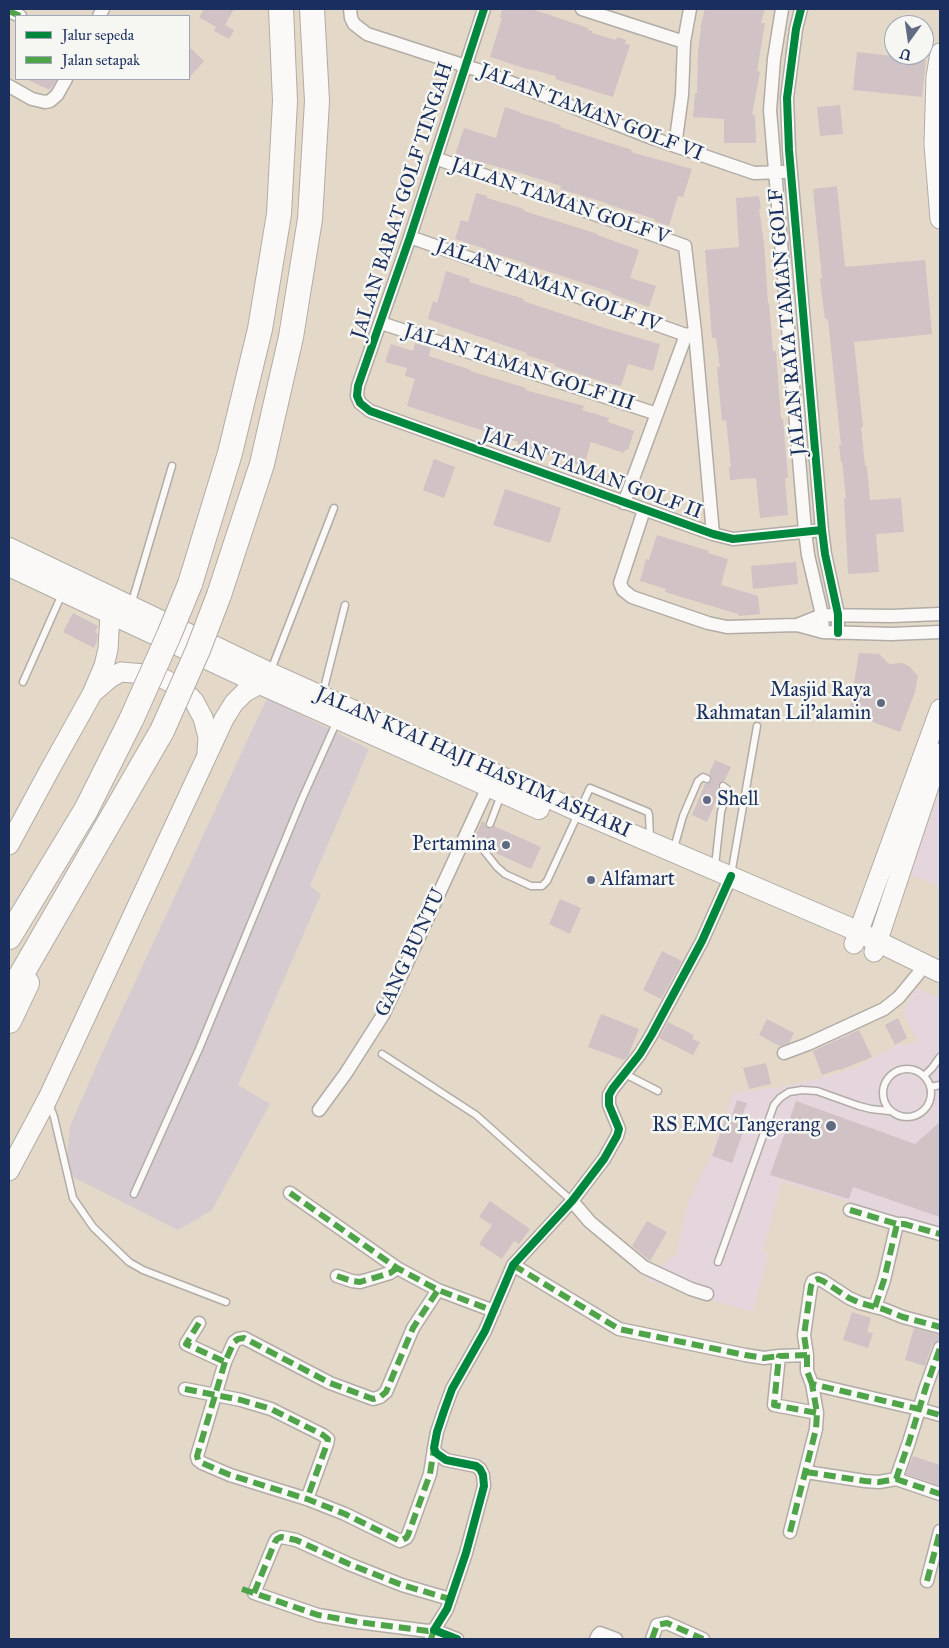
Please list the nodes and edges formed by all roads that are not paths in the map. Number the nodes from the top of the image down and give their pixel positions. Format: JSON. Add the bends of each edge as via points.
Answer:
{"nodes":[{"id":1,"x":281,"y":9,"type":"edge"},
{"id":2,"x":312,"y":9,"type":"edge"},
{"id":3,"x":350,"y":9,"type":"edge"},
{"id":4,"x":484,"y":9,"type":"edge"},
{"id":5,"x":582,"y":9,"type":"edge"},
{"id":6,"x":690,"y":9,"type":"edge"},
{"id":7,"x":782,"y":9,"type":"edge"},
{"id":8,"x":801,"y":9,"type":"edge"},
{"id":9,"x":684,"y":42,"type":"junction"},
{"id":10,"x":940,"y":53,"type":"edge"},
{"id":11,"x":465,"y":66,"type":"junction"},
{"id":12,"x":65,"y":80,"type":"edge"},
{"id":13,"x":9,"y":86,"type":"edge"},
{"id":14,"x":675,"y":146,"type":"junction"},
{"id":15,"x":435,"y":158,"type":"junction"},
{"id":16,"x":791,"y":171,"type":"junction"},
{"id":17,"x":774,"y":172,"type":"junction"},
{"id":18,"x":940,"y":219,"type":"edge"},
{"id":19,"x":410,"y":237,"type":"junction"},
{"id":20,"x":381,"y":323,"type":"junction"},
{"id":21,"x":691,"y":334,"type":"junction"},
{"id":22,"x":360,"y":403,"type":"joint"},
{"id":23,"x":657,"y":414,"type":"junction"},
{"id":24,"x":172,"y":466,"type":"dead end"},
{"id":25,"x":624,"y":503,"type":"junction"},
{"id":26,"x":334,"y":508,"type":"dead end"},
{"id":27,"x":644,"y":510,"type":"junction"},
{"id":28,"x":822,"y":530,"type":"junction"},
{"id":29,"x":805,"y":531,"type":"junction"},
{"id":30,"x":713,"y":534,"type":"junction"},
{"id":31,"x":9,"y":548,"type":"edge"},
{"id":32,"x":9,"y":566,"type":"edge"},
{"id":33,"x":63,"y":592,"type":"junction"},
{"id":34,"x":346,"y":605,"type":"dead end"},
{"id":35,"x":130,"y":606,"type":"junction"},
{"id":36,"x":838,"y":614,"type":"junction"},
{"id":37,"x":940,"y":614,"type":"edge"},
{"id":38,"x":110,"y":615,"type":"junction"},
{"id":39,"x":822,"y":615,"type":"junction"},
{"id":40,"x":910,"y":615,"type":"junction"},
{"id":41,"x":797,"y":625,"type":"junction"},
{"id":42,"x":823,"y":632,"type":"junction"},
{"id":43,"x":838,"y":632,"type":"junction"},
{"id":44,"x":940,"y":632,"type":"edge"},
{"id":45,"x":912,"y":633,"type":"junction"},
{"id":46,"x":265,"y":678,"type":"junction"},
{"id":47,"x":23,"y":682,"type":"dead end"},
{"id":48,"x":92,"y":694,"type":"junction"},
{"id":49,"x":322,"y":696,"type":"junction"},
{"id":50,"x":940,"y":709,"type":"edge"},
{"id":51,"x":338,"y":719,"type":"junction"},
{"id":52,"x":757,"y":726,"type":"dead end"},
{"id":53,"x":940,"y":754,"type":"edge"},
{"id":54,"x":206,"y":756,"type":"junction"},
{"id":55,"x":707,"y":779,"type":"dead end"},
{"id":56,"x":723,"y":786,"type":"dead end"},
{"id":57,"x":499,"y":787,"type":"junction"},
{"id":58,"x":577,"y":818,"type":"junction"},
{"id":59,"x":490,"y":824,"type":"dead end"},
{"id":60,"x":650,"y":842,"type":"junction"},
{"id":61,"x":9,"y":845,"type":"edge"},
{"id":62,"x":481,"y":847,"type":"dead end"},
{"id":63,"x":672,"y":852,"type":"junction"},
{"id":64,"x":44,"y":877,"type":"junction"},
{"id":65,"x":724,"y":878,"type":"junction"},
{"id":66,"x":68,"y":896,"type":"junction"},
{"id":67,"x":9,"y":927,"type":"edge"},
{"id":68,"x":9,"y":937,"type":"edge"},
{"id":69,"x":856,"y":938,"type":"junction"},
{"id":70,"x":876,"y":947,"type":"junction"},
{"id":71,"x":940,"y":972,"type":"edge"},
{"id":72,"x":918,"y":974,"type":"junction"},
{"id":73,"x":940,"y":985,"type":"edge"},
{"id":74,"x":9,"y":996,"type":"edge"},
{"id":75,"x":9,"y":1021,"type":"edge"},
{"id":76,"x":784,"y":1053,"type":"dead end"},
{"id":77,"x":382,"y":1054,"type":"dead end"},
{"id":78,"x":940,"y":1057,"type":"edge"},
{"id":79,"x":625,"y":1074,"type":"junction"},
{"id":80,"x":924,"y":1076,"type":"junction"},
{"id":81,"x":940,"y":1085,"type":"edge"},
{"id":82,"x":931,"y":1087,"type":"junction"},
{"id":83,"x":658,"y":1091,"type":"dead end"},
{"id":84,"x":48,"y":1098,"type":"junction"},
{"id":85,"x":319,"y":1110,"type":"dead end"},
{"id":86,"x":889,"y":1111,"type":"junction"},
{"id":87,"x":9,"y":1171,"type":"edge"},
{"id":88,"x":290,"y":1193,"type":"dead end"},
{"id":89,"x":134,"y":1194,"type":"dead end"},
{"id":90,"x":572,"y":1200,"type":"junction"},
{"id":91,"x":850,"y":1210,"type":"dead end"},
{"id":92,"x":897,"y":1224,"type":"junction"},
{"id":93,"x":940,"y":1234,"type":"edge"},
{"id":94,"x":718,"y":1262,"type":"dead end"},
{"id":95,"x":513,"y":1265,"type":"junction"},
{"id":96,"x":397,"y":1268,"type":"junction"},
{"id":97,"x":337,"y":1276,"type":"dead end"},
{"id":98,"x":438,"y":1290,"type":"junction"},
{"id":99,"x":707,"y":1294,"type":"dead end"},
{"id":100,"x":226,"y":1302,"type":"dead end"},
{"id":101,"x":875,"y":1307,"type":"junction"},
{"id":102,"x":494,"y":1311,"type":"junction"},
{"id":103,"x":199,"y":1323,"type":"dead end"},
{"id":104,"x":940,"y":1327,"type":"edge"},
{"id":105,"x":940,"y":1348,"type":"edge"},
{"id":106,"x":807,"y":1355,"type":"junction"},
{"id":107,"x":779,"y":1356,"type":"junction"},
{"id":108,"x":225,"y":1362,"type":"junction"},
{"id":109,"x":812,"y":1384,"type":"junction"},
{"id":110,"x":185,"y":1389,"type":"dead end"},
{"id":111,"x":216,"y":1395,"type":"junction"},
{"id":112,"x":919,"y":1409,"type":"junction"},
{"id":113,"x":816,"y":1413,"type":"junction"},
{"id":114,"x":940,"y":1415,"type":"edge"},
{"id":115,"x":434,"y":1448,"type":"junction"},
{"id":116,"x":806,"y":1472,"type":"junction"},
{"id":117,"x":896,"y":1479,"type":"junction"},
{"id":118,"x":940,"y":1494,"type":"edge"},
{"id":119,"x":307,"y":1499,"type":"junction"},
{"id":120,"x":940,"y":1531,"type":"edge"},
{"id":121,"x":790,"y":1532,"type":"dead end"},
{"id":122,"x":927,"y":1581,"type":"dead end"},
{"id":123,"x":450,"y":1599,"type":"junction"},
{"id":124,"x":433,"y":1635,"type":"edge"},
{"id":125,"x":457,"y":1639,"type":"edge"},
{"id":126,"x":596,"y":1639,"type":"edge"},
{"id":127,"x":616,"y":1639,"type":"edge"},
{"id":128,"x":652,"y":1639,"type":"edge"},
{"id":129,"x":703,"y":1639,"type":"edge"}],
"edges":[{"from":1,"to":64,"type":"highway","bridge":true,"via":[[285,101],[279,214],[260,329],[230,453],[190,584],[170,635],[86,810]]},
{"from":2,"to":66,"type":"highway","bridge":true,"via":[[317,101],[310,219],[291,337],[262,464],[220,595],[162,731]]},
{"from":3,"to":11,"type":"street","name":"JALAN TAMAN GOLF VI","via":[[354,24],[368,34]]},
{"from":4,"to":11,"type":"street","name":"JALAN BARAT GOLF TINGAH"},
{"from":5,"to":9,"type":"street"},
{"from":6,"to":9,"type":"street"},
{"from":7,"to":17,"type":"street","name":"JALAN RAYA TAMAN GOLF","via":[[770,110]]},
{"from":8,"to":16,"type":"street","name":"JALAN RAYA TAMAN GOLF","via":[[787,98]]},
{"from":9,"to":14,"type":"street","via":[[682,96]]},
{"from":10,"to":18,"type":"main road","via":[[934,144]]},
{"from":11,"to":14,"type":"street","name":"JALAN TAMAN GOLF VI"},
{"from":11,"to":15,"type":"street","name":"JALAN BARAT GOLF TINGAH"},
{"from":12,"to":13,"type":"street","via":[[56,96],[45,102],[32,99]]},
{"from":14,"to":17,"type":"street","name":"JALAN TAMAN GOLF VI","via":[[754,173]]},
{"from":15,"to":19,"type":"street","name":"JALAN BARAT GOLF TINGAH"},
{"from":15,"to":21,"type":"street","name":"JALAN TAMAN GOLF V","via":[[685,246]]},
{"from":16,"to":17,"type":"street","name":"JALAN TAMAN GOLF VI"},
{"from":16,"to":28,"type":"street","name":"JALAN RAYA TAMAN GOLF"},
{"from":17,"to":29,"type":"street","name":"JALAN RAYA TAMAN GOLF"},
{"from":19,"to":20,"type":"street","name":"JALAN BARAT GOLF TINGAH"},
{"from":19,"to":21,"type":"street","name":"JALAN TAMAN GOLF IV"},
{"from":20,"to":22,"type":"street","name":"JALAN BARAT GOLF TINGAH","via":[[358,386]]},
{"from":20,"to":23,"type":"street","name":"JALAN TAMAN GOLF III"},
{"from":21,"to":23,"type":"street"},
{"from":21,"to":30,"type":"street"},
{"from":22,"to":25,"type":"street","name":"JALAN TAMAN GOLF II","via":[[370,411]]},
{"from":23,"to":25,"type":"street"},
{"from":24,"to":35,"type":"lane"},
{"from":25,"to":27,"type":"street","name":"JALAN TAMAN GOLF II"},
{"from":26,"to":46,"type":"lane"},
{"from":27,"to":30,"type":"street","name":"JALAN TAMAN GOLF II"},
{"from":27,"to":41,"type":"street","via":[[620,582],[622,590],[632,597],[708,623],[727,626]]},
{"from":28,"to":29,"type":"street","name":"JALAN TAMAN GOLF II"},
{"from":28,"to":36,"type":"street","name":"JALAN RAYA TAMAN GOLF"},
{"from":29,"to":30,"type":"street","name":"JALAN TAMAN GOLF II","via":[[734,540]]},
{"from":29,"to":39,"type":"street","name":"JALAN RAYA TAMAN GOLF"},
{"from":31,"to":35,"type":"main road","name":"JALAN KYAI HAJI HASYIM ASHARI"},
{"from":32,"to":33,"type":"main road","name":"JALAN KYAI HAJI HASYIM ASHARI"},
{"from":33,"to":38,"type":"main road","name":"JALAN KYAI HAJI HASYIM ASHARI"},
{"from":33,"to":47,"type":"lane"},
{"from":34,"to":49,"type":"lane"},
{"from":35,"to":46,"type":"main road","name":"JALAN KYAI HAJI HASYIM ASHARI"},
{"from":36,"to":39,"type":"street"},
{"from":36,"to":40,"type":"street"},
{"from":36,"to":43,"type":"street","name":"JALAN RAYA TAMAN GOLF"},
{"from":37,"to":40,"type":"street"},
{"from":38,"to":46,"type":"main road","name":"JALAN KYAI HAJI HASYIM ASHARI"},
{"from":38,"to":48,"type":"main road","via":[[108,649]]},
{"from":39,"to":41,"type":"street"},
{"from":39,"to":42,"type":"street","name":"JALAN RAYA TAMAN GOLF"},
{"from":40,"to":45,"type":"street"},
{"from":41,"to":42,"type":"street"},
{"from":42,"to":43,"type":"street"},
{"from":43,"to":45,"type":"street"},
{"from":44,"to":45,"type":"street"},
{"from":46,"to":49,"type":"main road","name":"JALAN KYAI HAJI HASYIM ASHARI"},
{"from":46,"to":51,"type":"main road","name":"JALAN KYAI HAJI HASYIM ASHARI"},
{"from":46,"to":54,"type":"main road","via":[[234,703]]},
{"from":48,"to":54,"type":"main road","via":[[121,672],[145,674],[172,683],[194,701],[204,718],[208,736]]},
{"from":48,"to":61,"type":"main road"},
{"from":49,"to":57,"type":"main road","name":"JALAN KYAI HAJI HASYIM ASHARI"},
{"from":50,"to":69,"type":"main road"},
{"from":51,"to":57,"type":"main road","name":"JALAN KYAI HAJI HASYIM ASHARI"},
{"from":51,"to":89,"type":"lane","via":[[199,1049]]},
{"from":52,"to":65,"type":"lane"},
{"from":53,"to":70,"type":"main road"},
{"from":54,"to":84,"type":"main road"},
{"from":55,"to":63,"type":"lane","via":[[703,777],[698,781]]},
{"from":56,"to":65,"type":"lane","via":[[727,789],[721,812]]},
{"from":57,"to":58,"type":"main road","name":"JALAN KYAI HAJI HASYIM ASHARI"},
{"from":57,"to":59,"type":"lane"},
{"from":57,"to":85,"type":"street","name":"GANG BUNTU","via":[[383,1015]]},
{"from":58,"to":60,"type":"main road","name":"JALAN KYAI HAJI HASYIM ASHARI"},
{"from":58,"to":60,"type":"lane","via":[[590,788],[645,810],[649,815]]},
{"from":58,"to":62,"type":"lane","via":[[547,882],[542,886],[531,886],[505,874]]},
{"from":58,"to":65,"type":"main road","name":"JALAN KYAI HAJI HASYIM ASHARI"},
{"from":60,"to":63,"type":"main road","name":"JALAN KYAI HAJI HASYIM ASHARI"},
{"from":63,"to":65,"type":"main road","name":"JALAN KYAI HAJI HASYIM ASHARI"},
{"from":64,"to":67,"type":"highway"},
{"from":64,"to":68,"type":"highway"},
{"from":65,"to":69,"type":"main road","name":"JALAN KYAI HAJI HASYIM ASHARI"},
{"from":65,"to":79,"type":"street","via":[[702,941],[652,1034]]},
{"from":66,"to":74,"type":"highway"},
{"from":66,"to":75,"type":"highway"},
{"from":69,"to":70,"type":"main road","name":"JALAN KYAI HAJI HASYIM ASHARI"},
{"from":70,"to":71,"type":"main road","name":"JALAN KYAI HAJI HASYIM ASHARI"},
{"from":70,"to":72,"type":"main road","name":"JALAN KYAI HAJI HASYIM ASHARI"},
{"from":72,"to":73,"type":"main road","name":"JALAN KYAI HAJI HASYIM ASHARI"},
{"from":72,"to":76,"type":"street","via":[[899,997],[884,1008]]},
{"from":77,"to":90,"type":"lane","via":[[476,1115]]},
{"from":78,"to":80,"type":"lane"},
{"from":79,"to":83,"type":"lane"},
{"from":79,"to":90,"type":"street","via":[[609,1096],[609,1105],[619,1129],[618,1136]]},
{"from":80,"to":82,"type":"lane"},
{"from":80,"to":86,"type":"lane","via":[[916,1070],[906,1069],[897,1070],[889,1076],[882,1093]]},
{"from":81,"to":82,"type":"lane"},
{"from":82,"to":86,"type":"lane","via":[[930,1102],[916,1116],[907,1118]]},
{"from":84,"to":87,"type":"main road"},
{"from":84,"to":100,"type":"lane","via":[[73,1198],[94,1227],[129,1262],[143,1270]]},
{"from":86,"to":94,"type":"lane","via":[[860,1106],[817,1091],[789,1092],[780,1098],[774,1105]]},
{"from":88,"to":96,"type":"street"},
{"from":90,"to":95,"type":"street"},
{"from":90,"to":99,"type":"street","via":[[590,1222],[644,1267]]},
{"from":91,"to":92,"type":"street"},
{"from":92,"to":93,"type":"street"},
{"from":92,"to":101,"type":"street"},
{"from":95,"to":102,"type":"street"},
{"from":95,"to":107,"type":"street","via":[[619,1330],[745,1355]]},
{"from":96,"to":97,"type":"street","via":[[360,1282]]},
{"from":96,"to":98,"type":"street"},
{"from":98,"to":102,"type":"street"},
{"from":98,"to":108,"type":"street","via":[[413,1328],[386,1392],[380,1397],[368,1398],[330,1383],[244,1338],[234,1342]]},
{"from":101,"to":104,"type":"street"},
{"from":101,"to":106,"type":"street","via":[[849,1298],[823,1280],[814,1281],[805,1319]]},
{"from":102,"to":115,"type":"street","via":[[452,1390]]},
{"from":103,"to":108,"type":"street","via":[[186,1344]]},
{"from":105,"to":112,"type":"street"},
{"from":106,"to":107,"type":"street"},
{"from":106,"to":109,"type":"street"},
{"from":107,"to":113,"type":"street","via":[[773,1408]]},
{"from":108,"to":111,"type":"street"},
{"from":109,"to":112,"type":"street"},
{"from":109,"to":113,"type":"street"},
{"from":110,"to":111,"type":"street"},
{"from":111,"to":119,"type":"street","via":[[198,1460],[230,1475]]},
{"from":111,"to":119,"type":"street","via":[[271,1409],[327,1438]]},
{"from":112,"to":114,"type":"street"},
{"from":112,"to":117,"type":"street"},
{"from":113,"to":116,"type":"street","via":[[816,1429]]},
{"from":115,"to":119,"type":"street","via":[[430,1474],[408,1535],[403,1540]]},
{"from":115,"to":123,"type":"street","via":[[446,1460],[480,1469],[484,1486]]},
{"from":116,"to":117,"type":"street","via":[[865,1481]]},
{"from":116,"to":121,"type":"street"},
{"from":117,"to":118,"type":"street"},
{"from":120,"to":122,"type":"street"},
{"from":123,"to":124,"type":"street"},
{"from":123,"to":124,"type":"street","via":[[402,1585],[296,1540],[281,1538],[274,1542],[254,1593],[318,1615],[428,1631]]},
{"from":124,"to":125,"type":"street"},
{"from":126,"to":127,"type":"street","via":[[600,1633]]},
{"from":128,"to":129,"type":"street","via":[[657,1625],[667,1623]]}]}
